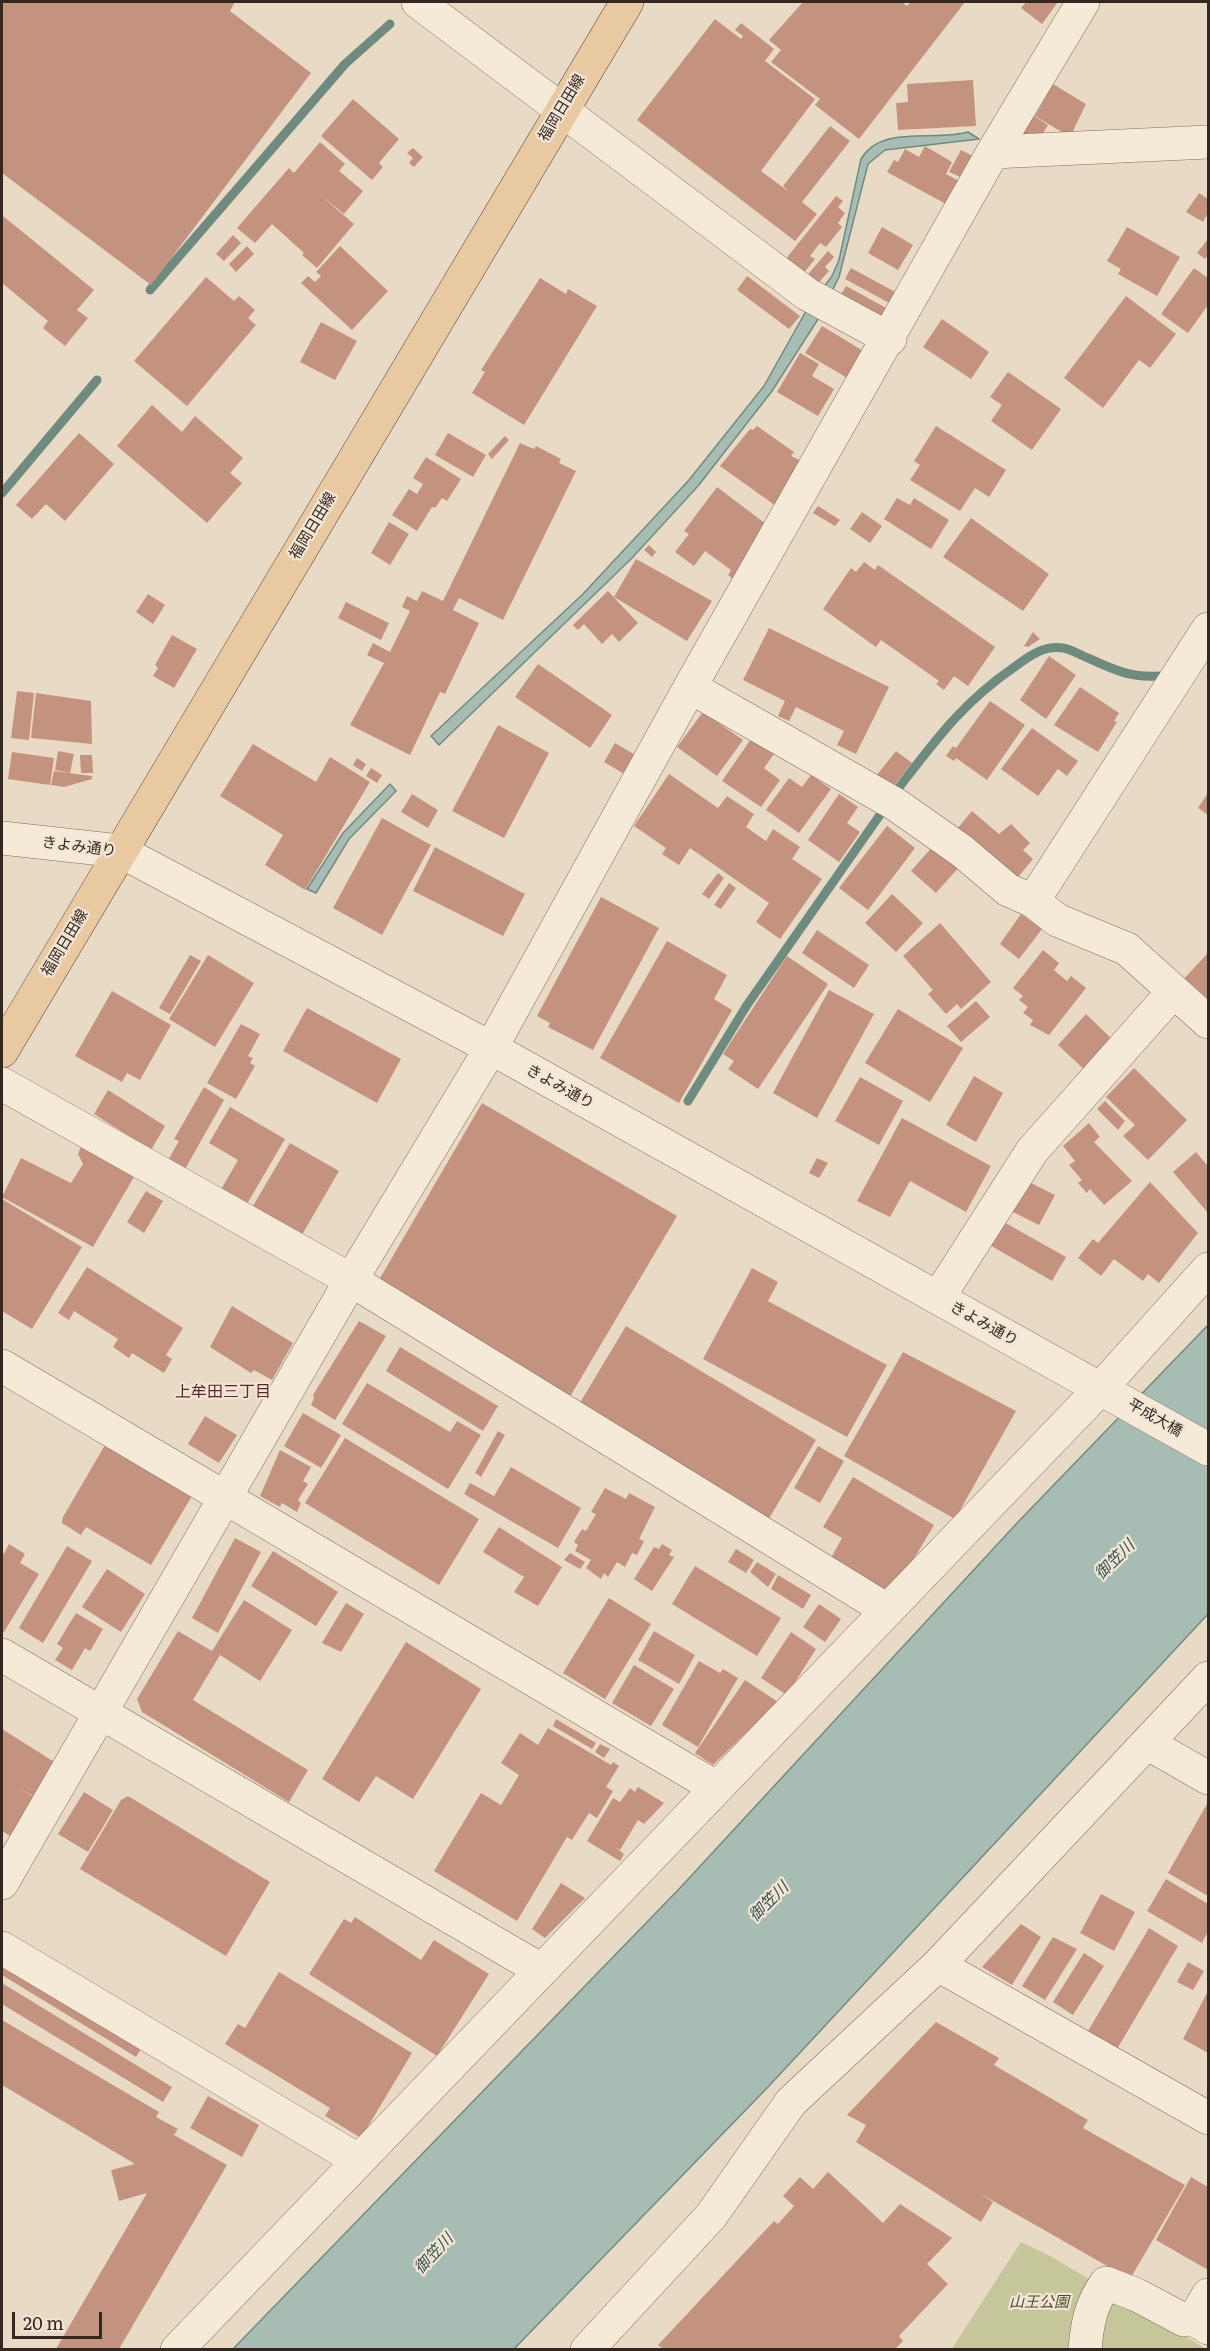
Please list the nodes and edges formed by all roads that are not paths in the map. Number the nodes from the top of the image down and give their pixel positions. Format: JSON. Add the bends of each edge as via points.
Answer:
{"nodes":[{"id":1,"x":418,"y":2,"type":"edge"},
{"id":2,"x":627,"y":2,"type":"edge"},
{"id":3,"x":1083,"y":2,"type":"edge"},
{"id":4,"x":561,"y":108,"type":"junction"},
{"id":5,"x":1209,"y":142,"type":"edge"},
{"id":6,"x":993,"y":152,"type":"junction"},
{"id":7,"x":890,"y":339,"type":"junction"},
{"id":8,"x":1208,"y":630,"type":"edge"},
{"id":9,"x":690,"y":687,"type":"junction"},
{"id":10,"x":2,"y":838,"type":"edge"},
{"id":11,"x":120,"y":851,"type":"junction"},
{"id":12,"x":1032,"y":902,"type":"junction"},
{"id":13,"x":1174,"y":991,"type":"junction"},
{"id":14,"x":1209,"y":1022,"type":"edge"},
{"id":15,"x":490,"y":1048,"type":"junction"},
{"id":16,"x":2,"y":1051,"type":"edge"},
{"id":17,"x":2,"y":1084,"type":"edge"},
{"id":18,"x":1209,"y":1269,"type":"edge"},
{"id":19,"x":351,"y":1280,"type":"junction"},
{"id":20,"x":938,"y":1298,"type":"junction"},
{"id":21,"x":2,"y":1366,"type":"edge"},
{"id":22,"x":1101,"y":1388,"type":"junction"},
{"id":23,"x":1209,"y":1449,"type":"edge"},
{"id":24,"x":223,"y":1498,"type":"junction"},
{"id":25,"x":886,"y":1610,"type":"junction"},
{"id":26,"x":2,"y":1655,"type":"edge"},
{"id":27,"x":1209,"y":1678,"type":"edge"},
{"id":28,"x":98,"y":1713,"type":"junction"},
{"id":29,"x":1147,"y":1743,"type":"junction"},
{"id":30,"x":1209,"y":1778,"type":"edge"},
{"id":31,"x":717,"y":1788,"type":"junction"},
{"id":32,"x":2,"y":1883,"type":"edge"},
{"id":33,"x":2,"y":1947,"type":"edge"},
{"id":34,"x":938,"y":1965,"type":"junction"},
{"id":35,"x":541,"y":1970,"type":"junction"},
{"id":36,"x":1209,"y":2118,"type":"edge"},
{"id":37,"x":358,"y":2160,"type":"junction"},
{"id":38,"x":1197,"y":2326,"type":"edge"},
{"id":39,"x":177,"y":2349,"type":"edge"},
{"id":40,"x":587,"y":2349,"type":"edge"},
{"id":41,"x":1085,"y":2349,"type":"edge"}],
"edges":[{"from":1,"to":4,"type":"street"},
{"from":2,"to":4,"type":"main road","name":"福岡日田線"},
{"from":3,"to":6,"type":"street"},
{"from":4,"to":7,"type":"street","via":[[807,294]]},
{"from":4,"to":11,"type":"main road","name":"福岡日田線"},
{"from":5,"to":6,"type":"street"},
{"from":6,"to":7,"type":"street"},
{"from":7,"to":9,"type":"street"},
{"from":8,"to":12,"type":"street"},
{"from":9,"to":12,"type":"street","via":[[895,804],[962,851],[1008,890]]},
{"from":9,"to":15,"type":"street"},
{"from":10,"to":11,"type":"street","name":"きよみ通り"},
{"from":11,"to":15,"type":"street","name":"きよみ通り"},
{"from":11,"to":16,"type":"main road","name":"福岡日田線"},
{"from":12,"to":13,"type":"street","via":[[1057,920],[1127,949]]},
{"from":13,"to":14,"type":"street"},
{"from":13,"to":20,"type":"street","via":[[1032,1151]]},
{"from":15,"to":19,"type":"street"},
{"from":15,"to":20,"type":"street","name":"きよみ通り"},
{"from":17,"to":19,"type":"street"},
{"from":18,"to":22,"type":"street"},
{"from":19,"to":24,"type":"street"},
{"from":19,"to":25,"type":"street"},
{"from":20,"to":22,"type":"street","name":"きよみ通り"},
{"from":21,"to":24,"type":"street"},
{"from":22,"to":23,"type":"street","name":"平成大橋"},
{"from":22,"to":25,"type":"street"},
{"from":24,"to":28,"type":"street"},
{"from":24,"to":31,"type":"street"},
{"from":25,"to":31,"type":"street"},
{"from":26,"to":28,"type":"street"},
{"from":27,"to":29,"type":"street"},
{"from":28,"to":32,"type":"street"},
{"from":28,"to":35,"type":"street"},
{"from":29,"to":30,"type":"street"},
{"from":29,"to":34,"type":"street"},
{"from":31,"to":35,"type":"street"},
{"from":33,"to":37,"type":"street"},
{"from":34,"to":36,"type":"street"},
{"from":34,"to":40,"type":"street","via":[[792,2102],[711,2216]]},
{"from":35,"to":37,"type":"street"},
{"from":37,"to":39,"type":"street"},
{"from":38,"to":41,"type":"street","via":[[1106,2283],[1089,2315]]}]}
